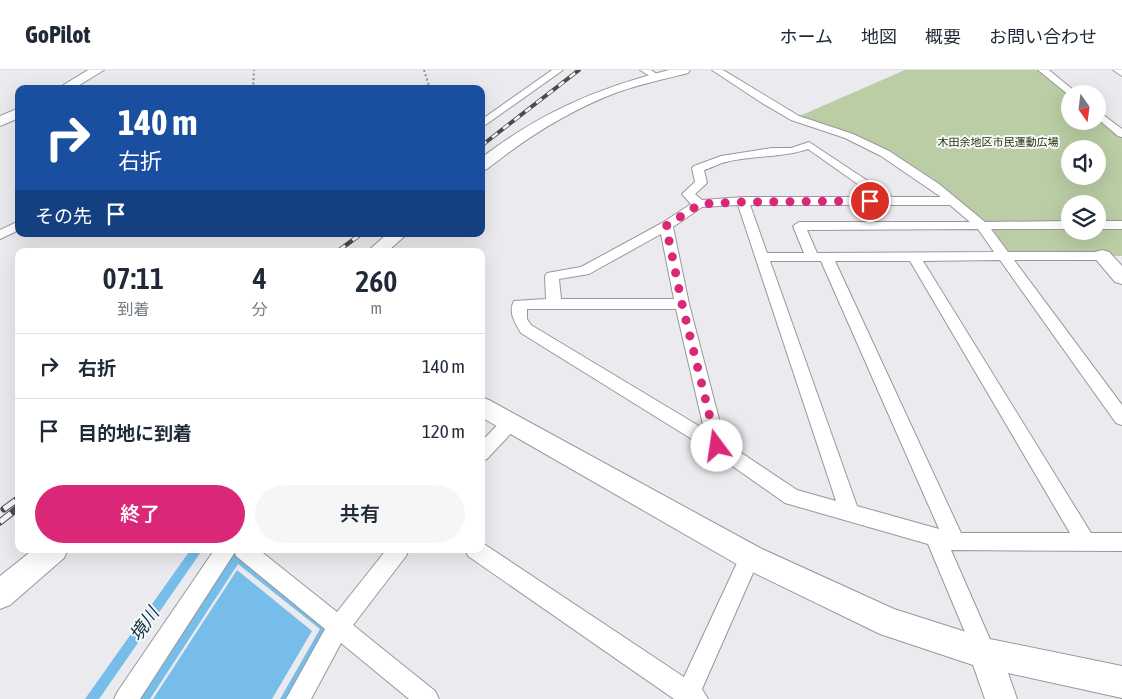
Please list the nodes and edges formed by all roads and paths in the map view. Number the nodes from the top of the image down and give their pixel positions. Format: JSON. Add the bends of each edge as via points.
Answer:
{"nodes":[{"id":1,"x":98,"y":70,"type":"edge"},
{"id":2,"x":254,"y":70,"type":"edge"},
{"id":3,"x":424,"y":70,"type":"edge"},
{"id":4,"x":558,"y":70,"type":"edge"},
{"id":5,"x":684,"y":70,"type":"edge"},
{"id":6,"x":717,"y":70,"type":"edge"},
{"id":7,"x":1043,"y":70,"type":"edge"},
{"id":8,"x":1118,"y":70,"type":"edge"},
{"id":9,"x":1122,"y":73,"type":"edge"},
{"id":10,"x":650,"y":74,"type":"edge"},
{"id":11,"x":70,"y":85,"type":"edge"},
{"id":12,"x":253,"y":85,"type":"edge"},
{"id":13,"x":429,"y":85,"type":"edge"},
{"id":14,"x":1062,"y":85,"type":"edge"},
{"id":15,"x":15,"y":114,"type":"edge"},
{"id":16,"x":1106,"y":121,"type":"edge"},
{"id":17,"x":0,"y":122,"type":"edge"},
{"id":18,"x":485,"y":122,"type":"edge"},
{"id":19,"x":1122,"y":134,"type":"edge"},
{"id":20,"x":485,"y":163,"type":"edge"},
{"id":21,"x":889,"y":200,"type":"junction"},
{"id":22,"x":954,"y":201,"type":"junction"},
{"id":23,"x":743,"y":202,"type":"junction"},
{"id":24,"x":700,"y":204,"type":"junction"},
{"id":25,"x":981,"y":225,"type":"junction"},
{"id":26,"x":1061,"y":225,"type":"edge"},
{"id":27,"x":666,"y":226,"type":"junction"},
{"id":28,"x":1106,"y":226,"type":"edge"},
{"id":29,"x":1122,"y":226,"type":"edge"},
{"id":30,"x":15,"y":227,"type":"edge"},
{"id":31,"x":0,"y":234,"type":"edge"},
{"id":32,"x":394,"y":237,"type":"edge"},
{"id":33,"x":381,"y":248,"type":"edge"},
{"id":34,"x":914,"y":256,"type":"junction"},
{"id":35,"x":1003,"y":256,"type":"junction"},
{"id":36,"x":1102,"y":256,"type":"junction"},
{"id":37,"x":1122,"y":256,"type":"edge"},
{"id":38,"x":763,"y":257,"type":"junction"},
{"id":39,"x":819,"y":257,"type":"junction"},
{"id":40,"x":1122,"y":278,"type":"edge"},
{"id":41,"x":554,"y":304,"type":"junction"},
{"id":42,"x":682,"y":304,"type":"junction"},
{"id":43,"x":485,"y":408,"type":"edge"},
{"id":44,"x":1122,"y":418,"type":"edge"},
{"id":45,"x":511,"y":422,"type":"junction"},
{"id":46,"x":717,"y":446,"type":"junction"},
{"id":47,"x":485,"y":450,"type":"edge"},
{"id":48,"x":850,"y":513,"type":"junction"},
{"id":49,"x":946,"y":540,"type":"junction"},
{"id":50,"x":1086,"y":542,"type":"junction"},
{"id":51,"x":1122,"y":542,"type":"edge"},
{"id":52,"x":49,"y":553,"type":"edge"},
{"id":53,"x":223,"y":553,"type":"edge"},
{"id":54,"x":248,"y":553,"type":"edge"},
{"id":55,"x":396,"y":553,"type":"edge"},
{"id":56,"x":481,"y":553,"type":"edge"},
{"id":57,"x":750,"y":557,"type":"junction"},
{"id":58,"x":0,"y":595,"type":"edge"},
{"id":59,"x":339,"y":626,"type":"junction"},
{"id":60,"x":985,"y":653,"type":"junction"},
{"id":61,"x":1122,"y":682,"type":"edge"},
{"id":62,"x":690,"y":697,"type":"edge"},
{"id":63,"x":126,"y":699,"type":"edge"},
{"id":64,"x":298,"y":699,"type":"edge"},
{"id":65,"x":427,"y":699,"type":"edge"},
{"id":66,"x":1001,"y":699,"type":"edge"}],
"edges":[{"from":1,"to":11,"type":"street"},
{"from":2,"to":12,"type":"path"},
{"from":3,"to":13,"type":"path"},
{"from":4,"to":18,"type":"street"},
{"from":5,"to":10,"type":"street"},
{"from":6,"to":22,"type":"street","via":[[795,118],[876,149],[925,177]]},
{"from":7,"to":14,"type":"street"},
{"from":8,"to":9,"type":"street"},
{"from":10,"to":20,"type":"street","via":[[527,132]]},
{"from":15,"to":17,"type":"street"},
{"from":16,"to":19,"type":"street"},
{"from":21,"to":22,"type":"street"},
{"from":21,"to":23,"type":"street"},
{"from":21,"to":24,"type":"street","via":[[809,145],[792,151],[721,159],[698,168],[701,183],[688,194]]},
{"from":22,"to":25,"type":"street"},
{"from":23,"to":24,"type":"street"},
{"from":23,"to":38,"type":"street"},
{"from":24,"to":27,"type":"street"},
{"from":25,"to":26,"type":"street"},
{"from":25,"to":35,"type":"street"},
{"from":25,"to":39,"type":"street","via":[[799,226]]},
{"from":27,"to":41,"type":"street","via":[[584,271],[552,276]]},
{"from":27,"to":42,"type":"street"},
{"from":28,"to":29,"type":"street"},
{"from":30,"to":31,"type":"street"},
{"from":32,"to":33,"type":"street"},
{"from":34,"to":35,"type":"street"},
{"from":34,"to":39,"type":"street"},
{"from":34,"to":50,"type":"street"},
{"from":35,"to":36,"type":"street"},
{"from":35,"to":44,"type":"street"},
{"from":36,"to":37,"type":"street"},
{"from":36,"to":40,"type":"street"},
{"from":38,"to":39,"type":"street"},
{"from":38,"to":48,"type":"street"},
{"from":39,"to":49,"type":"street"},
{"from":41,"to":42,"type":"street"},
{"from":41,"to":46,"type":"street","via":[[519,304],[520,319],[526,329]]},
{"from":42,"to":46,"type":"street"},
{"from":43,"to":45,"type":"street"},
{"from":45,"to":47,"type":"street"},
{"from":45,"to":57,"type":"street"},
{"from":46,"to":48,"type":"street","via":[[792,496]]},
{"from":48,"to":49,"type":"street"},
{"from":49,"to":50,"type":"street"},
{"from":49,"to":60,"type":"street"},
{"from":50,"to":51,"type":"street"},
{"from":52,"to":58,"type":"street"},
{"from":53,"to":63,"type":"street"},
{"from":54,"to":59,"type":"street"},
{"from":55,"to":59,"type":"street"},
{"from":56,"to":62,"type":"street"},
{"from":57,"to":60,"type":"street","via":[[891,623]]},
{"from":57,"to":62,"type":"street"},
{"from":59,"to":64,"type":"street"},
{"from":59,"to":65,"type":"street"},
{"from":60,"to":61,"type":"street"},
{"from":60,"to":66,"type":"street"}]}
